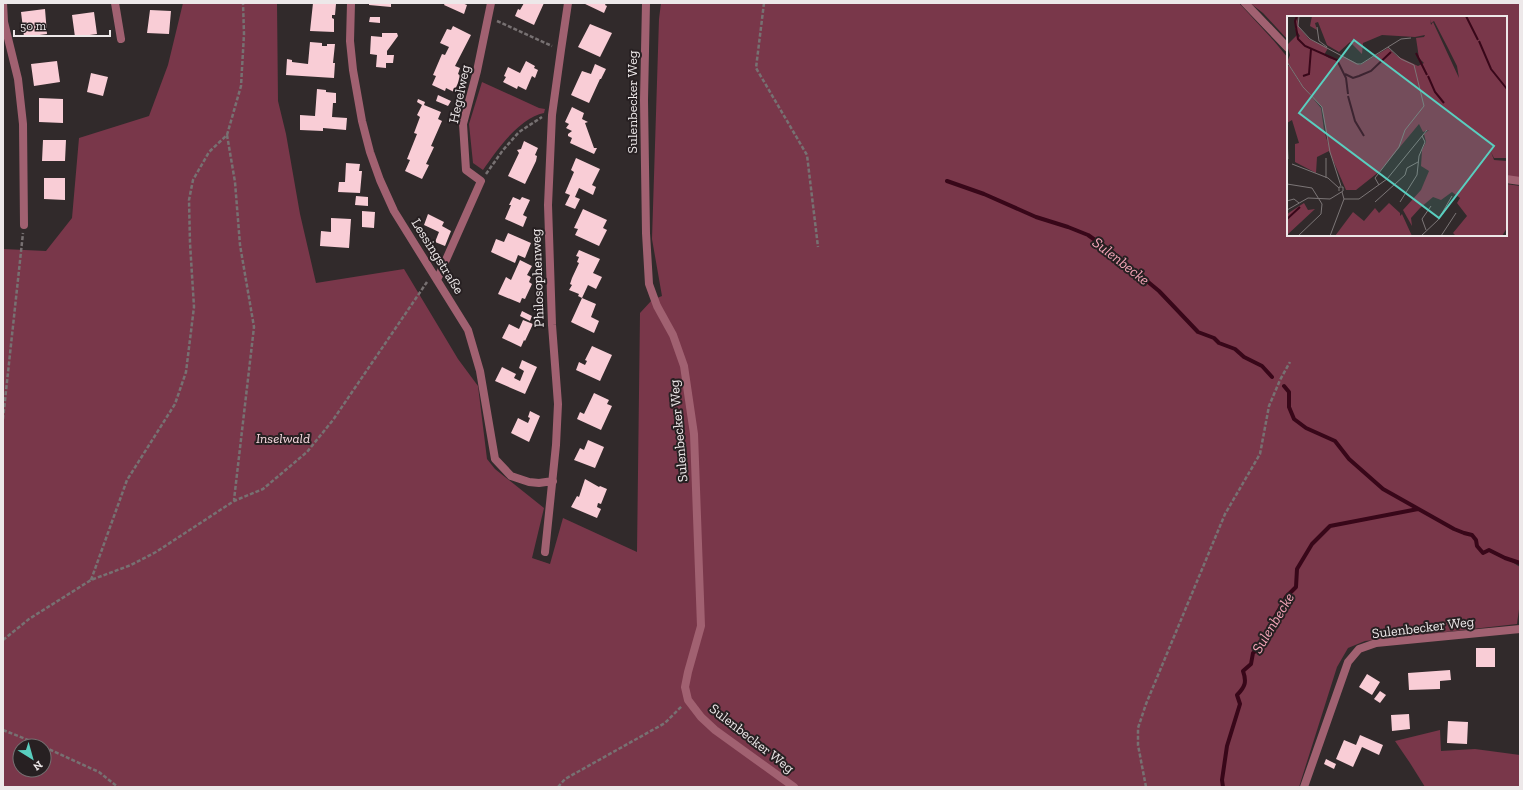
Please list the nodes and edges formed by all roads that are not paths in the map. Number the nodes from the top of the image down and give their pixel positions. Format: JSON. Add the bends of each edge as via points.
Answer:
{"nodes":[{"id":1,"x":3,"y":3,"type":"edge"},
{"id":2,"x":115,"y":3,"type":"edge"},
{"id":3,"x":351,"y":3,"type":"edge"},
{"id":4,"x":491,"y":3,"type":"edge"},
{"id":5,"x":568,"y":3,"type":"edge"},
{"id":6,"x":646,"y":3,"type":"edge"},
{"id":7,"x":1245,"y":3,"type":"edge"},
{"id":8,"x":121,"y":39,"type":"dead end"},
{"id":9,"x":1287,"y":47,"type":"edge"},
{"id":10,"x":1507,"y":179,"type":"edge"},
{"id":11,"x":1520,"y":181,"type":"edge"},
{"id":12,"x":24,"y":225,"type":"road end"},
{"id":13,"x":437,"y":280,"type":"junction"},
{"id":14,"x":553,"y":481,"type":"junction"},
{"id":15,"x":545,"y":552,"type":"dead end"},
{"id":16,"x":1520,"y":629,"type":"edge"},
{"id":17,"x":794,"y":787,"type":"edge"},
{"id":18,"x":1304,"y":787,"type":"edge"}],
"edges":[{"from":1,"to":12,"type":"street","via":[[4,22],[18,79],[23,124]]},
{"from":2,"to":8,"type":"street"},
{"from":3,"to":13,"type":"street","name":"Lessingstraße","via":[[350,41],[353,70],[370,152],[394,211]]},
{"from":4,"to":13,"type":"street","name":"Hegelweg","via":[[463,124],[466,170],[481,181]]},
{"from":5,"to":14,"type":"street","name":"Philosophenweg","via":[[552,115],[548,205],[552,325],[558,404]]},
{"from":6,"to":17,"type":"street","name":"Sulenbecker Weg","via":[[644,100],[649,284],[657,306],[673,335],[684,366],[694,434],[701,626],[685,687],[688,700],[715,730]]},
{"from":7,"to":9,"type":"street"},
{"from":10,"to":11,"type":"street"},
{"from":13,"to":14,"type":"street","name":"Lessingstraße","via":[[468,330],[480,371],[495,459],[511,476],[529,482]]},
{"from":14,"to":15,"type":"street","name":"Philosophenweg"},
{"from":16,"to":18,"type":"street","name":"Sulenbecker Weg","via":[[1376,643],[1359,649],[1348,662]]}]}
